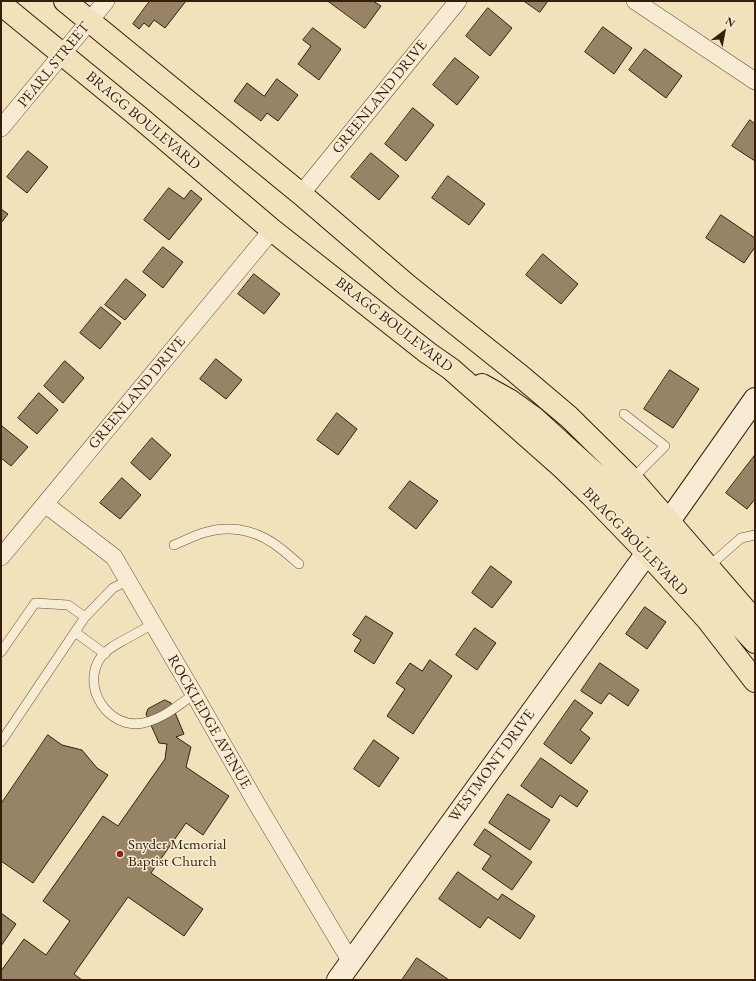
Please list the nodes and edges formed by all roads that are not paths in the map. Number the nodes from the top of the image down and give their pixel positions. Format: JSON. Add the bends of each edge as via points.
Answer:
{"nodes":[{"id":1,"x":65,"y":1,"type":"edge"},
{"id":2,"x":106,"y":1,"type":"edge"},
{"id":3,"x":458,"y":1,"type":"edge"},
{"id":4,"x":635,"y":1,"type":"edge"},
{"id":5,"x":1,"y":4,"type":"edge"},
{"id":6,"x":90,"y":21,"type":"junction"},
{"id":7,"x":62,"y":54,"type":"junction"},
{"id":8,"x":755,"y":81,"type":"edge"},
{"id":9,"x":1,"y":128,"type":"edge"},
{"id":10,"x":302,"y":194,"type":"junction"},
{"id":11,"x":272,"y":230,"type":"junction"},
{"id":12,"x":451,"y":369,"type":"junction"},
{"id":13,"x":755,"y":399,"type":"edge"},
{"id":14,"x":624,"y":414,"type":"dead end"},
{"id":15,"x":632,"y":479,"type":"junction"},
{"id":16,"x":45,"y":504,"type":"junction"},
{"id":17,"x":669,"y":521,"type":"junction"},
{"id":18,"x":755,"y":535,"type":"edge"},
{"id":19,"x":174,"y":545,"type":"dead end"},
{"id":20,"x":647,"y":553,"type":"junction"},
{"id":21,"x":1,"y":556,"type":"edge"},
{"id":22,"x":299,"y":564,"type":"dead end"},
{"id":23,"x":708,"y":567,"type":"junction"},
{"id":24,"x":127,"y":581,"type":"junction"},
{"id":25,"x":754,"y":617,"type":"edge"},
{"id":26,"x":85,"y":618,"type":"junction"},
{"id":27,"x":153,"y":624,"type":"junction"},
{"id":28,"x":75,"y":632,"type":"junction"},
{"id":29,"x":755,"y":642,"type":"edge"},
{"id":30,"x":1,"y":652,"type":"edge"},
{"id":31,"x":105,"y":654,"type":"junction"},
{"id":32,"x":755,"y":681,"type":"edge"},
{"id":33,"x":194,"y":694,"type":"junction"},
{"id":34,"x":1,"y":742,"type":"edge"},
{"id":35,"x":351,"y":962,"type":"junction"},
{"id":36,"x":338,"y":980,"type":"edge"}],
"edges":[{"from":1,"to":6,"type":"main road"},
{"from":2,"to":6,"type":"street","name":"PEARL STREET"},
{"from":3,"to":10,"type":"street","name":"GREENLAND DRIVE"},
{"from":4,"to":8,"type":"street"},
{"from":5,"to":7,"type":"main road","name":"BRAGG BOULEVARD"},
{"from":6,"to":7,"type":"street","name":"PEARL STREET"},
{"from":6,"to":10,"type":"main road"},
{"from":7,"to":9,"type":"street","name":"PEARL STREET"},
{"from":7,"to":11,"type":"main road","name":"BRAGG BOULEVARD"},
{"from":10,"to":15,"type":"main road","via":[[407,285],[569,417]]},
{"from":11,"to":12,"type":"main road","name":"BRAGG BOULEVARD"},
{"from":11,"to":16,"type":"street","name":"GREENLAND DRIVE"},
{"from":12,"to":17,"type":"main road","via":[[509,400],[534,418],[649,525],[660,529]]},
{"from":12,"to":20,"type":"main road","name":"BRAGG BOULEVARD","via":[[563,468]]},
{"from":13,"to":17,"type":"street"},
{"from":14,"to":15,"type":"lane","via":[[665,446]]},
{"from":15,"to":17,"type":"main road"},
{"from":16,"to":21,"type":"street","name":"GREENLAND DRIVE"},
{"from":16,"to":24,"type":"street","name":"ROCKLEDGE AVENUE","via":[[114,558]]},
{"from":17,"to":23,"type":"main road"},
{"from":18,"to":23,"type":"lane","via":[[741,538]]},
{"from":19,"to":22,"type":"lane","via":[[203,533],[222,529],[241,530],[260,535],[274,543]]},
{"from":20,"to":29,"type":"main road","via":[[658,545],[667,545]]},
{"from":20,"to":32,"type":"main road","name":"BRAGG BOULEVARD","via":[[707,619]]},
{"from":20,"to":35,"type":"street","name":"WESTMONT DRIVE"},
{"from":23,"to":25,"type":"main road"},
{"from":24,"to":26,"type":"lane","via":[[113,588]]},
{"from":24,"to":27,"type":"street","name":"ROCKLEDGE AVENUE"},
{"from":26,"to":28,"type":"lane"},
{"from":26,"to":30,"type":"lane","via":[[68,605],[35,603]]},
{"from":27,"to":31,"type":"lane","via":[[110,648]]},
{"from":27,"to":33,"type":"street","name":"ROCKLEDGE AVENUE"},
{"from":28,"to":31,"type":"lane"},
{"from":28,"to":34,"type":"lane"},
{"from":31,"to":33,"type":"lane","via":[[95,670],[94,684],[97,697],[104,709],[115,718],[128,723],[142,723],[174,709]]},
{"from":33,"to":35,"type":"street","name":"ROCKLEDGE AVENUE"},
{"from":35,"to":36,"type":"street","name":"WESTMONT DRIVE"}]}
